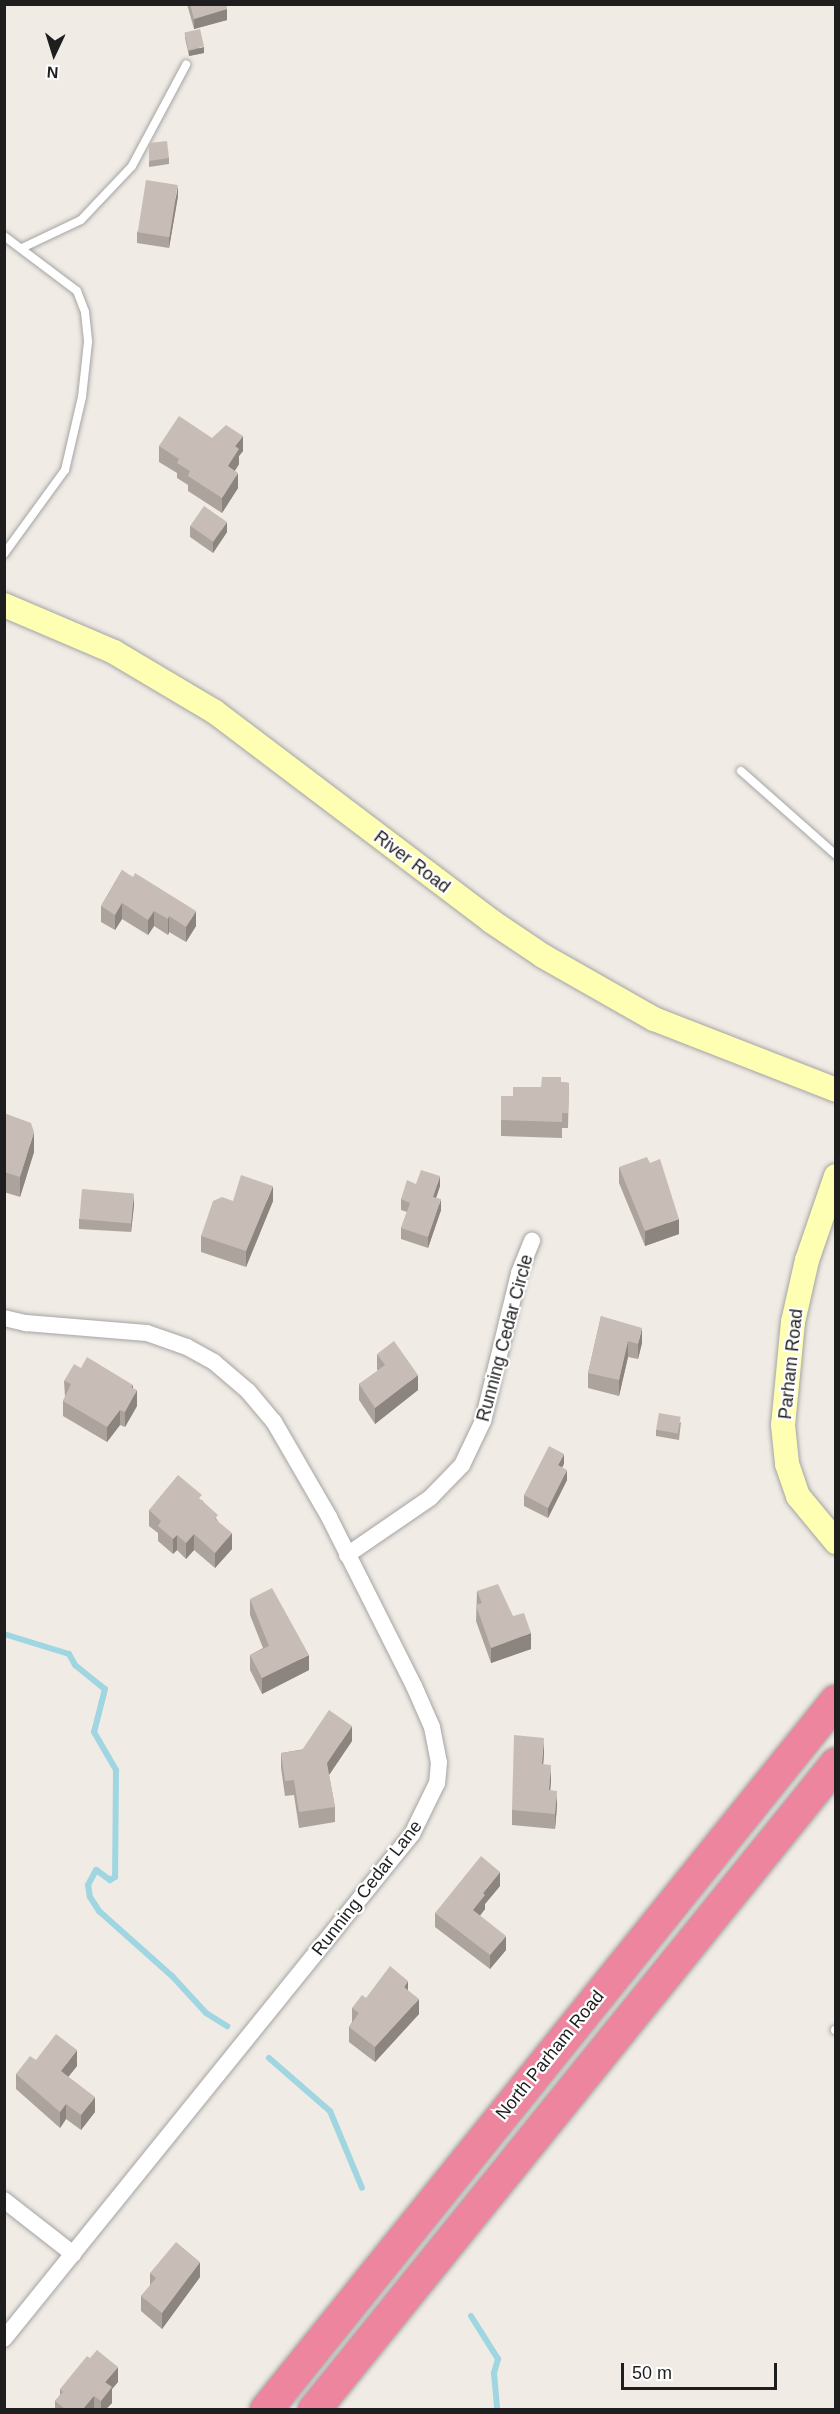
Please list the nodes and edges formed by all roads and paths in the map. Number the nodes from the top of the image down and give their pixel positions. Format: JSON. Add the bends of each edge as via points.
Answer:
{"nodes":[{"id":1,"x":186,"y":65,"type":"dead end"},
{"id":2,"x":4,"y":236,"type":"edge"},
{"id":3,"x":22,"y":248,"type":"junction"},
{"id":4,"x":4,"y":554,"type":"edge"},
{"id":5,"x":4,"y":604,"type":"edge"},
{"id":6,"x":741,"y":771,"type":"dead end"},
{"id":7,"x":836,"y":855,"type":"edge"},
{"id":8,"x":836,"y":1090,"type":"edge"},
{"id":9,"x":836,"y":1176,"type":"edge"},
{"id":10,"x":532,"y":1241,"type":"dead end"},
{"id":11,"x":4,"y":1318,"type":"edge"},
{"id":12,"x":836,"y":1542,"type":"edge"},
{"id":13,"x":348,"y":1555,"type":"junction"},
{"id":14,"x":836,"y":1701,"type":"edge"},
{"id":15,"x":836,"y":1764,"type":"edge"},
{"id":16,"x":4,"y":2200,"type":"edge"},
{"id":17,"x":73,"y":2254,"type":"junction"},
{"id":18,"x":4,"y":2339,"type":"edge"},
{"id":19,"x":266,"y":2409,"type":"edge"},
{"id":20,"x":314,"y":2409,"type":"edge"}],
"edges":[{"from":1,"to":3,"type":"lane","via":[[132,166],[81,220]]},
{"from":2,"to":3,"type":"lane"},
{"from":3,"to":4,"type":"lane","via":[[77,291],[85,312],[88,342],[82,397],[65,470]]},
{"from":5,"to":8,"type":"main road","name":"River Road","via":[[114,652],[215,712],[490,921],[543,956],[654,1019]]},
{"from":6,"to":7,"type":"lane"},
{"from":9,"to":12,"type":"main road","name":"Parham Road","via":[[807,1260],[793,1322],[783,1425],[787,1464],[798,1496]]},
{"from":10,"to":13,"type":"street","name":"Running Cedar Circle","via":[[519,1273],[483,1421],[462,1465],[430,1498]]},
{"from":11,"to":13,"type":"street","name":"Running Cedar Lane","via":[[147,1333],[214,1362],[248,1391],[274,1422]]},
{"from":13,"to":17,"type":"street","name":"Running Cedar Lane","via":[[432,1727],[439,1762],[437,1784],[428,1808],[385,1869]]},
{"from":14,"to":19,"type":"highway","name":"North Parham Road"},
{"from":15,"to":20,"type":"highway"},
{"from":16,"to":17,"type":"street"},
{"from":17,"to":18,"type":"street","name":"Running Cedar Lane"}]}
